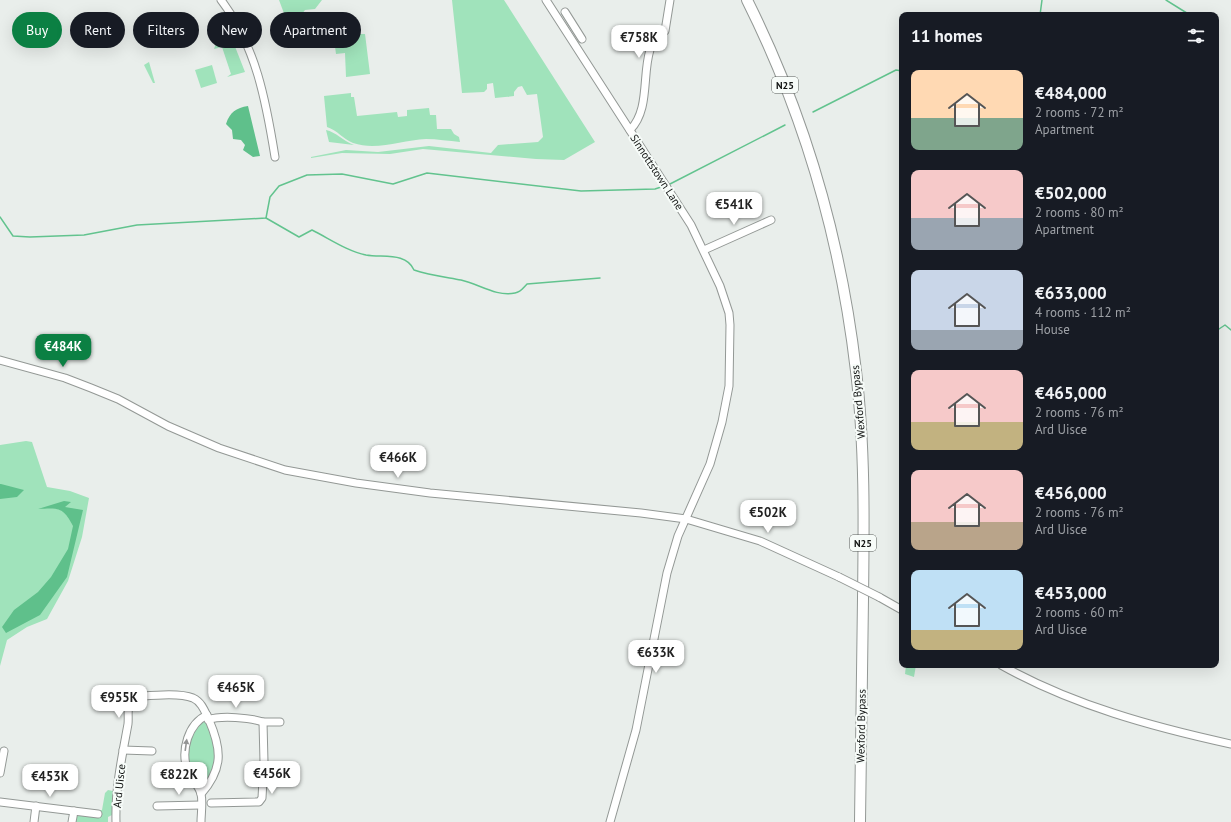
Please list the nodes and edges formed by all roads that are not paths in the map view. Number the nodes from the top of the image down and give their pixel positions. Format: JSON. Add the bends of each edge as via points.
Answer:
{"nodes":[{"id":1,"x":221,"y":0,"type":"edge"},
{"id":2,"x":546,"y":0,"type":"edge"},
{"id":3,"x":670,"y":0,"type":"edge"},
{"id":4,"x":747,"y":0,"type":"edge"},
{"id":5,"x":565,"y":12,"type":"dead end"},
{"id":6,"x":574,"y":26,"type":"junction"},
{"id":7,"x":565,"y":31,"type":"junction"},
{"id":8,"x":582,"y":39,"type":"dead end"},
{"id":9,"x":630,"y":130,"type":"junction"},
{"id":10,"x":275,"y":157,"type":"dead end"},
{"id":11,"x":771,"y":220,"type":"dead end"},
{"id":12,"x":704,"y":250,"type":"junction"},
{"id":13,"x":0,"y":360,"type":"edge"},
{"id":14,"x":686,"y":519,"type":"junction"},
{"id":15,"x":899,"y":608,"type":"edge"},
{"id":16,"x":1008,"y":668,"type":"edge"},
{"id":17,"x":208,"y":718,"type":"junction"},
{"id":18,"x":263,"y":722,"type":"junction"},
{"id":19,"x":280,"y":722,"type":"dead end"},
{"id":20,"x":1231,"y":744,"type":"edge"},
{"id":21,"x":123,"y":750,"type":"junction"},
{"id":22,"x":4,"y":751,"type":"dead end"},
{"id":23,"x":152,"y":751,"type":"dead end"},
{"id":24,"x":0,"y":772,"type":"edge"},
{"id":25,"x":201,"y":794,"type":"junction"},
{"id":26,"x":0,"y":802,"type":"edge"},
{"id":27,"x":211,"y":802,"type":"dead end"},
{"id":28,"x":36,"y":806,"type":"junction"},
{"id":29,"x":157,"y":806,"type":"dead end"},
{"id":30,"x":201,"y":806,"type":"junction"},
{"id":31,"x":74,"y":811,"type":"junction"},
{"id":32,"x":98,"y":814,"type":"dead end"},
{"id":33,"x":34,"y":822,"type":"edge"},
{"id":34,"x":72,"y":822,"type":"edge"},
{"id":35,"x":116,"y":822,"type":"edge"},
{"id":36,"x":201,"y":822,"type":"edge"},
{"id":37,"x":610,"y":822,"type":"edge"},
{"id":38,"x":860,"y":822,"type":"edge"}],
"edges":[{"from":1,"to":10,"type":"street","via":[[237,24],[252,55],[266,106]]},
{"from":2,"to":7,"type":"street","name":"Sinnottstown Lane"},
{"from":3,"to":9,"type":"street","via":[[665,31],[656,38],[650,50],[641,107],[636,123]]},
{"from":4,"to":38,"type":"highway","name":"Wexford Bypass","number":"N25","via":[[790,99],[814,166],[834,241],[851,330],[862,439],[864,523]]},
{"from":5,"to":6,"type":"street"},
{"from":6,"to":7,"type":"street"},
{"from":6,"to":8,"type":"street"},
{"from":7,"to":9,"type":"street","name":"Sinnottstown Lane"},
{"from":9,"to":12,"type":"street","name":"Sinnottstown Lane","via":[[691,224]]},
{"from":11,"to":12,"type":"street"},
{"from":12,"to":14,"type":"street","name":"Sinnottstown Lane","via":[[729,313],[731,366],[722,422],[710,464]]},
{"from":13,"to":14,"type":"street","via":[[91,388],[219,448],[285,470],[334,480],[423,492]]},
{"from":14,"to":15,"type":"street","bridge":true,"via":[[760,541],[839,576]]},
{"from":14,"to":37,"type":"street","name":"Sinnottstown Lane","via":[[667,573],[636,730]]},
{"from":16,"to":20,"type":"street","via":[[1105,710],[1172,731]]},
{"from":17,"to":18,"type":"street","via":[[256,719]]},
{"from":17,"to":21,"type":"street","name":"Ard Uisce","via":[[198,701],[192,697],[132,697],[129,700]]},
{"from":17,"to":25,"type":"street","name":"Ard Uisce","via":[[217,741],[218,766]]},
{"from":25,"to":17,"type":"street","one_way":true,"via":[[187,768],[185,754],[188,736],[194,724]]},
{"from":18,"to":19,"type":"street"},
{"from":18,"to":27,"type":"street","via":[[264,762],[260,802]]},
{"from":21,"to":23,"type":"street","name":"Ard Uisce"},
{"from":21,"to":35,"type":"street","name":"Ard Uisce","via":[[117,778]]},
{"from":22,"to":24,"type":"street"},
{"from":25,"to":30,"type":"street"},
{"from":26,"to":28,"type":"street","name":"Ard Uisce"},
{"from":28,"to":31,"type":"street","name":"Ard Uisce"},
{"from":28,"to":33,"type":"street"},
{"from":29,"to":30,"type":"street"},
{"from":30,"to":36,"type":"street"},
{"from":31,"to":32,"type":"street","name":"Ard Uisce"},
{"from":31,"to":34,"type":"street"}]}
